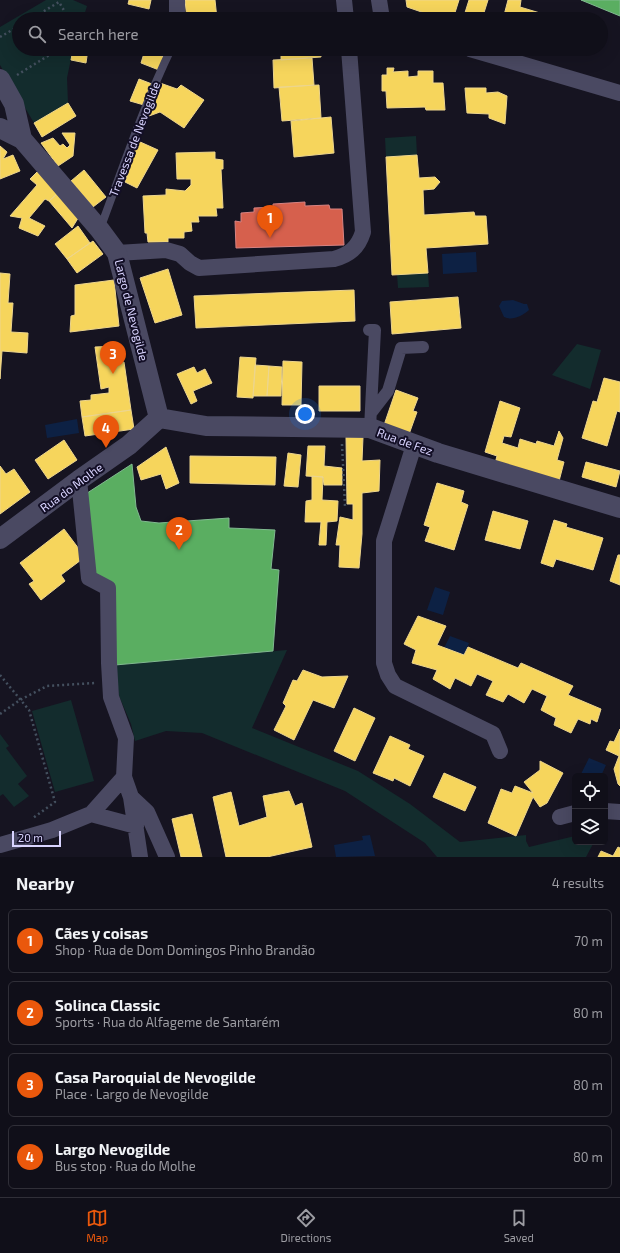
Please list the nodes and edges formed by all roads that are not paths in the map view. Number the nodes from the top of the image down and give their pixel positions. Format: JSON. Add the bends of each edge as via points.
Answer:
{"nodes":[{"id":1,"x":177,"y":0,"type":"edge"},
{"id":2,"x":344,"y":0,"type":"edge"},
{"id":3,"x":379,"y":0,"type":"edge"},
{"id":4,"x":177,"y":12,"type":"edge"},
{"id":5,"x":345,"y":12,"type":"edge"},
{"id":6,"x":381,"y":12,"type":"edge"},
{"id":7,"x":168,"y":56,"type":"edge"},
{"id":8,"x":350,"y":56,"type":"edge"},
{"id":9,"x":494,"y":56,"type":"edge"},
{"id":10,"x":1,"y":81,"type":"edge"},
{"id":11,"x":620,"y":93,"type":"edge"},
{"id":12,"x":0,"y":128,"type":"edge"},
{"id":13,"x":22,"y":139,"type":"junction"},
{"id":14,"x":100,"y":230,"type":"junction"},
{"id":15,"x":117,"y":253,"type":"junction"},
{"id":16,"x":369,"y":330,"type":"dead end"},
{"id":17,"x":423,"y":348,"type":"dead end"},
{"id":18,"x":159,"y":418,"type":"junction"},
{"id":19,"x":370,"y":421,"type":"junction"},
{"id":20,"x":414,"y":445,"type":"junction"},
{"id":21,"x":79,"y":480,"type":"junction"},
{"id":22,"x":620,"y":508,"type":"edge"},
{"id":23,"x":0,"y":539,"type":"edge"},
{"id":24,"x":500,"y":751,"type":"dead end"},
{"id":25,"x":124,"y":777,"type":"junction"},
{"id":26,"x":131,"y":797,"type":"junction"},
{"id":27,"x":608,"y":811,"type":"edge"},
{"id":28,"x":620,"y":812,"type":"edge"},
{"id":29,"x":91,"y":814,"type":"junction"},
{"id":30,"x":572,"y":814,"type":"edge"},
{"id":31,"x":560,"y":817,"type":"dead end"},
{"id":32,"x":136,"y":826,"type":"junction"},
{"id":33,"x":0,"y":845,"type":"edge"},
{"id":34,"x":140,"y":857,"type":"edge"},
{"id":35,"x":167,"y":857,"type":"edge"}],
"edges":[{"from":1,"to":4,"type":"street"},
{"from":2,"to":5,"type":"street"},
{"from":3,"to":6,"type":"street"},
{"from":7,"to":14,"type":"lane","name":"Travessa de Nevogilde","via":[[139,122]]},
{"from":8,"to":15,"type":"street","via":[[363,232],[354,249],[344,257],[334,259],[199,268],[190,264],[180,254],[166,250]]},
{"from":9,"to":11,"type":"street"},
{"from":10,"to":13,"type":"street","name":"Largo de Nevogilde","via":[[14,104]]},
{"from":12,"to":13,"type":"street","name":"Largo de Nevogilde"},
{"from":13,"to":14,"type":"street","name":"Largo de Nevogilde"},
{"from":14,"to":15,"type":"street","name":"Largo de Nevogilde"},
{"from":15,"to":18,"type":"street","name":"Largo de Nevogilde"},
{"from":16,"to":19,"type":"street","via":[[375,330]]},
{"from":17,"to":19,"type":"street","via":[[400,348],[388,391]]},
{"from":18,"to":19,"type":"street","name":"Rua de Fez","via":[[206,426],[341,428]]},
{"from":18,"to":21,"type":"street","name":"Rua do Molhe","via":[[129,445]]},
{"from":19,"to":20,"type":"street","name":"Rua de Fez"},
{"from":20,"to":22,"type":"street","name":"Rua de Fez"},
{"from":20,"to":24,"type":"street","via":[[384,541],[384,663],[395,686],[493,734]]},
{"from":21,"to":23,"type":"street","name":"Rua do Molhe"},
{"from":21,"to":25,"type":"street","via":[[89,578],[108,588],[111,697],[126,738]]},
{"from":25,"to":26,"type":"street"},
{"from":25,"to":29,"type":"street"},
{"from":26,"to":32,"type":"street"},
{"from":26,"to":35,"type":"street","via":[[147,812]]},
{"from":27,"to":28,"type":"street"},
{"from":29,"to":32,"type":"street"},
{"from":29,"to":33,"type":"street","via":[[52,830]]},
{"from":30,"to":31,"type":"street"},
{"from":32,"to":34,"type":"street"}]}
